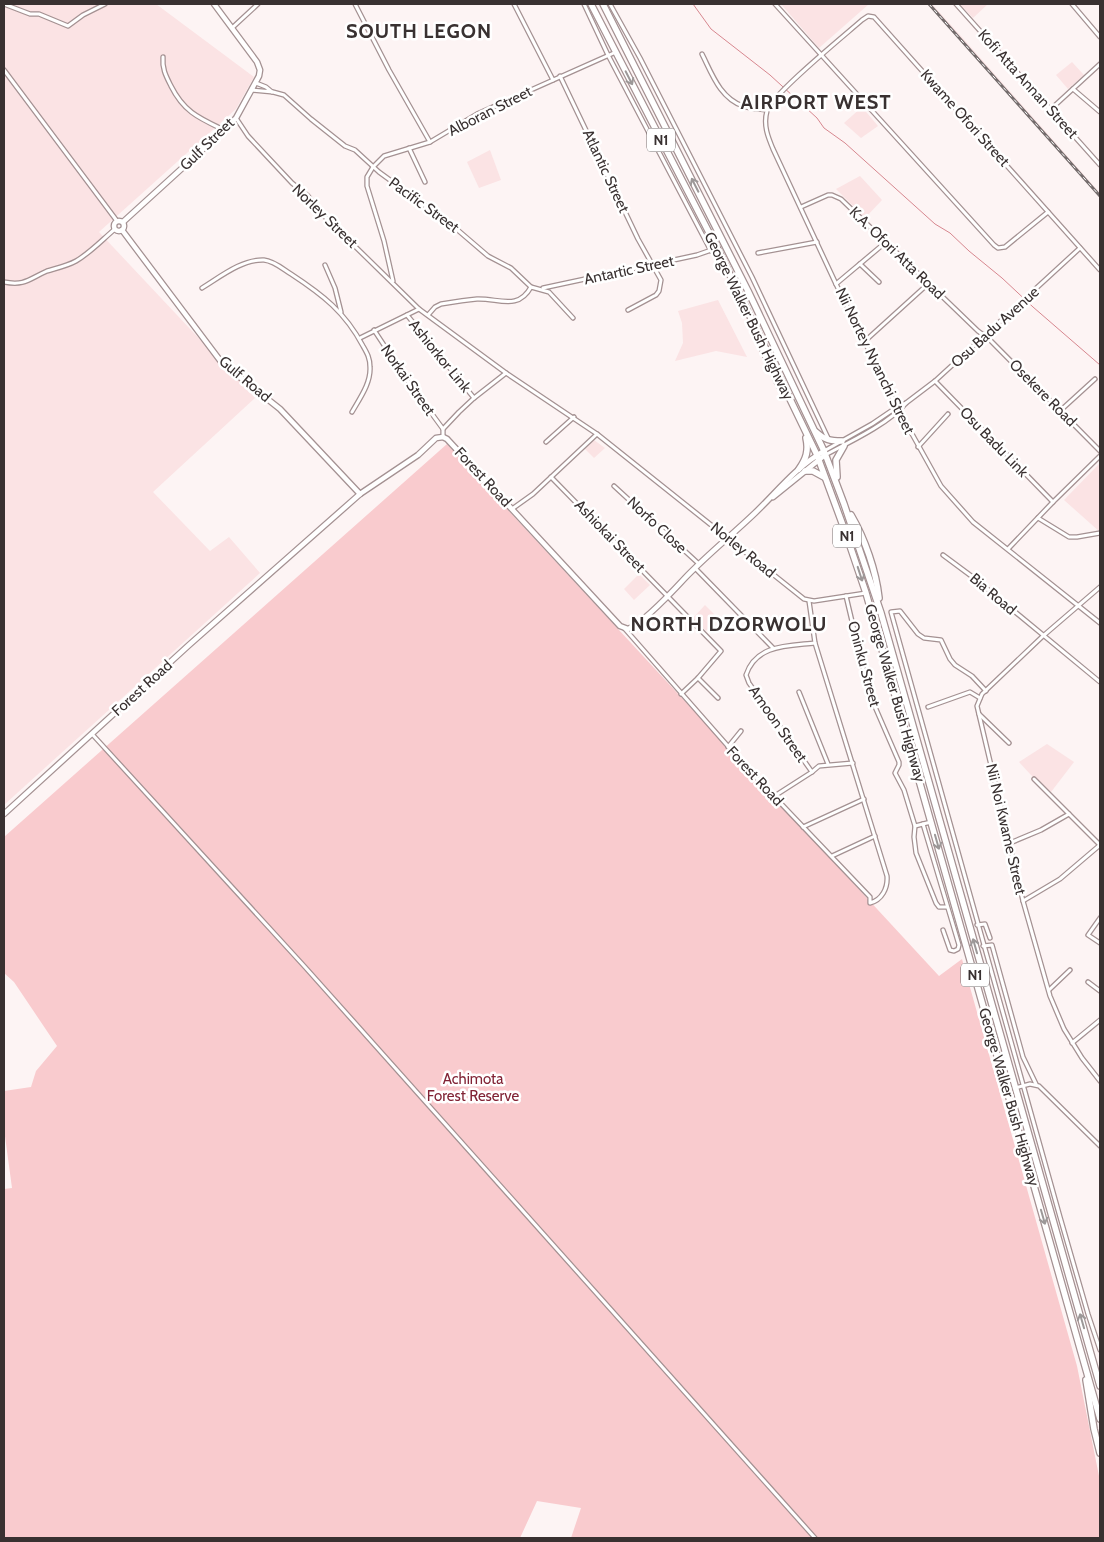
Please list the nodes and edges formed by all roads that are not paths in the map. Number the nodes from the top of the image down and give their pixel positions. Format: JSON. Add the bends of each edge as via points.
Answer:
{"nodes":[{"id":1,"x":4,"y":4,"type":"edge"},
{"id":2,"x":105,"y":4,"type":"edge"},
{"id":3,"x":214,"y":4,"type":"edge"},
{"id":4,"x":258,"y":4,"type":"edge"},
{"id":5,"x":355,"y":4,"type":"edge"},
{"id":6,"x":514,"y":4,"type":"edge"},
{"id":7,"x":584,"y":4,"type":"edge"},
{"id":8,"x":591,"y":4,"type":"edge"},
{"id":9,"x":603,"y":4,"type":"edge"},
{"id":10,"x":610,"y":4,"type":"edge"},
{"id":11,"x":775,"y":4,"type":"edge"},
{"id":12,"x":956,"y":4,"type":"edge"},
{"id":13,"x":1072,"y":4,"type":"edge"},
{"id":14,"x":232,"y":28,"type":"junction"},
{"id":15,"x":1100,"y":37,"type":"edge"},
{"id":16,"x":616,"y":52,"type":"junction"},
{"id":17,"x":702,"y":54,"type":"dead end"},
{"id":18,"x":608,"y":55,"type":"junction"},
{"id":19,"x":821,"y":56,"type":"junction"},
{"id":20,"x":162,"y":57,"type":"dead end"},
{"id":21,"x":1100,"y":64,"type":"edge"},
{"id":22,"x":4,"y":70,"type":"edge"},
{"id":23,"x":560,"y":76,"type":"junction"},
{"id":24,"x":552,"y":80,"type":"junction"},
{"id":25,"x":256,"y":83,"type":"junction"},
{"id":26,"x":1073,"y":89,"type":"junction"},
{"id":27,"x":252,"y":90,"type":"junction"},
{"id":28,"x":273,"y":92,"type":"junction"},
{"id":29,"x":1051,"y":109,"type":"junction"},
{"id":30,"x":767,"y":110,"type":"junction"},
{"id":31,"x":1100,"y":112,"type":"edge"},
{"id":32,"x":236,"y":118,"type":"junction"},
{"id":33,"x":224,"y":130,"type":"junction"},
{"id":34,"x":430,"y":142,"type":"junction"},
{"id":35,"x":409,"y":148,"type":"junction"},
{"id":36,"x":1100,"y":165,"type":"edge"},
{"id":37,"x":373,"y":167,"type":"junction"},
{"id":38,"x":425,"y":182,"type":"dead end"},
{"id":39,"x":801,"y":207,"type":"junction"},
{"id":40,"x":1048,"y":212,"type":"junction"},
{"id":41,"x":117,"y":221,"type":"junction"},
{"id":42,"x":123,"y":222,"type":"junction"},
{"id":43,"x":115,"y":228,"type":"junction"},
{"id":44,"x":122,"y":230,"type":"junction"},
{"id":45,"x":817,"y":242,"type":"junction"},
{"id":46,"x":886,"y":242,"type":"junction"},
{"id":47,"x":1080,"y":248,"type":"junction"},
{"id":48,"x":714,"y":250,"type":"junction"},
{"id":49,"x":758,"y":253,"type":"dead end"},
{"id":50,"x":860,"y":264,"type":"junction"},
{"id":51,"x":325,"y":265,"type":"dead end"},
{"id":52,"x":652,"y":265,"type":"junction"},
{"id":53,"x":1100,"y":270,"type":"edge"},
{"id":54,"x":4,"y":282,"type":"edge"},
{"id":55,"x":879,"y":282,"type":"dead end"},
{"id":56,"x":929,"y":283,"type":"junction"},
{"id":57,"x":395,"y":284,"type":"junction"},
{"id":58,"x":836,"y":284,"type":"junction"},
{"id":59,"x":531,"y":287,"type":"junction"},
{"id":60,"x":202,"y":288,"type":"dead end"},
{"id":61,"x":540,"y":289,"type":"junction"},
{"id":62,"x":419,"y":309,"type":"junction"},
{"id":63,"x":628,"y":310,"type":"dead end"},
{"id":64,"x":341,"y":313,"type":"junction"},
{"id":65,"x":407,"y":315,"type":"junction"},
{"id":66,"x":428,"y":315,"type":"junction"},
{"id":67,"x":573,"y":318,"type":"dead end"},
{"id":68,"x":374,"y":330,"type":"junction"},
{"id":69,"x":985,"y":336,"type":"junction"},
{"id":70,"x":360,"y":338,"type":"junction"},
{"id":71,"x":865,"y":342,"type":"junction"},
{"id":72,"x":506,"y":373,"type":"junction"},
{"id":73,"x":1095,"y":379,"type":"dead end"},
{"id":74,"x":935,"y":382,"type":"junction"},
{"id":75,"x":474,"y":398,"type":"junction"},
{"id":76,"x":906,"y":403,"type":"junction"},
{"id":77,"x":897,"y":407,"type":"junction"},
{"id":78,"x":1061,"y":410,"type":"junction"},
{"id":79,"x":352,"y":412,"type":"dead end"},
{"id":80,"x":900,"y":412,"type":"junction"},
{"id":81,"x":948,"y":414,"type":"dead end"},
{"id":82,"x":574,"y":417,"type":"junction"},
{"id":83,"x":804,"y":428,"type":"junction"},
{"id":84,"x":443,"y":429,"type":"junction"},
{"id":85,"x":814,"y":431,"type":"junction"},
{"id":86,"x":597,"y":434,"type":"junction"},
{"id":87,"x":442,"y":437,"type":"junction"},
{"id":88,"x":830,"y":441,"type":"junction"},
{"id":89,"x":546,"y":442,"type":"dead end"},
{"id":90,"x":843,"y":444,"type":"junction"},
{"id":91,"x":918,"y":447,"type":"junction"},
{"id":92,"x":1100,"y":450,"type":"edge"},
{"id":93,"x":824,"y":453,"type":"junction"},
{"id":94,"x":1100,"y":456,"type":"edge"},
{"id":95,"x":818,"y":457,"type":"junction"},
{"id":96,"x":802,"y":470,"type":"junction"},
{"id":97,"x":551,"y":477,"type":"junction"},
{"id":98,"x":825,"y":479,"type":"junction"},
{"id":99,"x":614,"y":486,"type":"dead end"},
{"id":100,"x":839,"y":489,"type":"junction"},
{"id":101,"x":360,"y":494,"type":"junction"},
{"id":102,"x":1053,"y":502,"type":"junction"},
{"id":103,"x":512,"y":509,"type":"junction"},
{"id":104,"x":1038,"y":518,"type":"junction"},
{"id":105,"x":1100,"y":533,"type":"edge"},
{"id":106,"x":728,"y":538,"type":"junction"},
{"id":107,"x":1008,"y":549,"type":"junction"},
{"id":108,"x":943,"y":556,"type":"dead end"},
{"id":109,"x":697,"y":566,"type":"junction"},
{"id":110,"x":1100,"y":587,"type":"edge"},
{"id":111,"x":866,"y":593,"type":"junction"},
{"id":112,"x":668,"y":596,"type":"junction"},
{"id":113,"x":846,"y":596,"type":"junction"},
{"id":114,"x":808,"y":601,"type":"junction"},
{"id":115,"x":1078,"y":604,"type":"junction"},
{"id":116,"x":1100,"y":623,"type":"edge"},
{"id":117,"x":625,"y":629,"type":"junction"},
{"id":118,"x":1043,"y":636,"type":"junction"},
{"id":119,"x":815,"y":643,"type":"junction"},
{"id":120,"x":773,"y":648,"type":"junction"},
{"id":121,"x":698,"y":678,"type":"junction"},
{"id":122,"x":1100,"y":682,"type":"edge"},
{"id":123,"x":986,"y":691,"type":"junction"},
{"id":124,"x":799,"y":692,"type":"dead end"},
{"id":125,"x":681,"y":694,"type":"junction"},
{"id":126,"x":718,"y":698,"type":"dead end"},
{"id":127,"x":980,"y":698,"type":"junction"},
{"id":128,"x":928,"y":707,"type":"dead end"},
{"id":129,"x":978,"y":712,"type":"junction"},
{"id":130,"x":741,"y":731,"type":"dead end"},
{"id":131,"x":92,"y":734,"type":"junction"},
{"id":132,"x":1010,"y":743,"type":"dead end"},
{"id":133,"x":728,"y":747,"type":"junction"},
{"id":134,"x":853,"y":763,"type":"junction"},
{"id":135,"x":828,"y":764,"type":"junction"},
{"id":136,"x":812,"y":772,"type":"junction"},
{"id":137,"x":1034,"y":780,"type":"dead end"},
{"id":138,"x":773,"y":797,"type":"junction"},
{"id":139,"x":864,"y":799,"type":"junction"},
{"id":140,"x":4,"y":814,"type":"edge"},
{"id":141,"x":1069,"y":814,"type":"junction"},
{"id":142,"x":932,"y":822,"type":"junction"},
{"id":143,"x":923,"y":824,"type":"junction"},
{"id":144,"x":915,"y":826,"type":"junction"},
{"id":145,"x":803,"y":827,"type":"junction"},
{"id":146,"x":875,"y":836,"type":"junction"},
{"id":147,"x":1010,"y":843,"type":"junction"},
{"id":148,"x":1100,"y":845,"type":"edge"},
{"id":149,"x":832,"y":856,"type":"junction"},
{"id":150,"x":1023,"y":900,"type":"junction"},
{"id":151,"x":947,"y":907,"type":"junction"},
{"id":152,"x":1100,"y":918,"type":"edge"},
{"id":153,"x":977,"y":925,"type":"junction"},
{"id":154,"x":943,"y":930,"type":"dead end"},
{"id":155,"x":990,"y":938,"type":"dead end"},
{"id":156,"x":1100,"y":943,"type":"edge"},
{"id":157,"x":983,"y":946,"type":"junction"},
{"id":158,"x":1070,"y":970,"type":"dead end"},
{"id":159,"x":1002,"y":978,"type":"junction"},
{"id":160,"x":993,"y":980,"type":"junction"},
{"id":161,"x":1088,"y":982,"type":"dead end"},
{"id":162,"x":1049,"y":990,"type":"junction"},
{"id":163,"x":1100,"y":991,"type":"edge"},
{"id":164,"x":1100,"y":1020,"type":"edge"},
{"id":165,"x":1072,"y":1043,"type":"junction"},
{"id":166,"x":1100,"y":1081,"type":"edge"},
{"id":167,"x":1036,"y":1084,"type":"junction"},
{"id":168,"x":1023,"y":1086,"type":"junction"},
{"id":169,"x":1015,"y":1088,"type":"junction"},
{"id":170,"x":1100,"y":1146,"type":"edge"},
{"id":171,"x":1100,"y":1350,"type":"edge"},
{"id":172,"x":1082,"y":1358,"type":"junction"},
{"id":173,"x":1095,"y":1368,"type":"junction"},
{"id":174,"x":1100,"y":1378,"type":"edge"},
{"id":175,"x":1100,"y":1386,"type":"edge"},
{"id":176,"x":1100,"y":1419,"type":"edge"},
{"id":177,"x":1100,"y":1453,"type":"edge"},
{"id":178,"x":815,"y":1538,"type":"edge"}],
"edges":[{"from":1,"to":2,"type":"street","via":[[68,26]]},
{"from":3,"to":14,"type":"main road"},
{"from":4,"to":14,"type":"street"},
{"from":5,"to":34,"type":"street"},
{"from":6,"to":24,"type":"street"},
{"from":7,"to":18,"type":"street"},
{"from":8,"to":16,"type":"highway","name":"George Walker Bush Highway","number":"N1"},
{"from":85,"to":9,"type":"highway","name":"George Walker Bush Highway","number":"N1","one_way":true,"via":[[748,291]]},
{"from":10,"to":88,"type":"street","via":[[752,277]]},
{"from":11,"to":19,"type":"street"},
{"from":12,"to":29,"type":"street","name":"Kofi Atta Annan Street"},
{"from":13,"to":15,"type":"street"},
{"from":14,"to":25,"type":"main road","via":[[259,66]]},
{"from":16,"to":18,"type":"street","name":"Alboran Street"},
{"from":16,"to":48,"type":"highway","name":"George Walker Bush Highway","number":"N1","one_way":true},
{"from":17,"to":30,"type":"street","via":[[720,90],[727,97],[746,107]]},
{"from":18,"to":23,"type":"street","name":"Alboran Street"},
{"from":18,"to":48,"type":"street"},
{"from":19,"to":30,"type":"street","via":[[782,91]]},
{"from":19,"to":40,"type":"street","via":[[998,248],[1006,246]]},
{"from":19,"to":40,"type":"street","name":"Kwame Ofori Street","via":[[862,20],[874,17]]},
{"from":20,"to":33,"type":"street","via":[[163,71],[182,105]]},
{"from":21,"to":26,"type":"street"},
{"from":22,"to":41,"type":"street"},
{"from":23,"to":24,"type":"street","name":"Alboran Street"},
{"from":23,"to":52,"type":"street","name":"Atlantic Street"},
{"from":24,"to":34,"type":"street","name":"Alboran Street","via":[[477,114]]},
{"from":25,"to":27,"type":"main road","name":"Gulf Street"},
{"from":25,"to":28,"type":"street","name":"Pacific Street"},
{"from":26,"to":29,"type":"street"},
{"from":26,"to":31,"type":"street"},
{"from":27,"to":28,"type":"street","name":"Pacific Street"},
{"from":27,"to":32,"type":"main road","name":"Gulf Street"},
{"from":28,"to":37,"type":"street","name":"Pacific Street","via":[[284,95]]},
{"from":29,"to":36,"type":"street","name":"Kofi Atta Annan Street"},
{"from":30,"to":39,"type":"street","name":"Nii Nortey Nyanchi Street","via":[[768,139]]},
{"from":32,"to":33,"type":"main road","name":"Gulf Street"},
{"from":32,"to":57,"type":"street","name":"Norley Street","via":[[248,136],[292,183]]},
{"from":33,"to":42,"type":"main road","name":"Gulf Street"},
{"from":34,"to":35,"type":"street","name":"Alboran Street"},
{"from":35,"to":37,"type":"street","name":"Alboran Street","via":[[384,156]]},
{"from":35,"to":38,"type":"street"},
{"from":37,"to":57,"type":"street","via":[[367,177],[367,186]]},
{"from":37,"to":59,"type":"street","name":"Pacific Street","via":[[459,230],[488,256],[511,268]]},
{"from":39,"to":45,"type":"street","name":"Nii Nortey Nyanchi Street"},
{"from":39,"to":46,"type":"street","name":"K.A. Ofori Atta Road","via":[[824,196],[835,196]]},
{"from":40,"to":47,"type":"street","name":"Kwame Ofori Street"},
{"from":41,"to":42,"type":"main road"},
{"from":41,"to":43,"type":"main road"},
{"from":42,"to":44,"type":"main road"},
{"from":43,"to":44,"type":"main road"},
{"from":43,"to":54,"type":"street","via":[[78,260],[24,283]]},
{"from":44,"to":101,"type":"main road","name":"Gulf Road","via":[[222,364],[280,409]]},
{"from":45,"to":49,"type":"street"},
{"from":45,"to":58,"type":"street","name":"Nii Nortey Nyanchi Street"},
{"from":46,"to":50,"type":"street"},
{"from":46,"to":56,"type":"street","name":"K.A. Ofori Atta Road"},
{"from":47,"to":53,"type":"street","name":"Kwame Ofori Street"},
{"from":47,"to":69,"type":"street","name":"Osu Badu Avenue"},
{"from":48,"to":52,"type":"street","name":"Antartic Street"},
{"from":48,"to":83,"type":"highway","name":"George Walker Bush Highway","number":"N1","via":[[748,312],[778,383]]},
{"from":50,"to":55,"type":"street"},
{"from":50,"to":58,"type":"street"},
{"from":51,"to":64,"type":"street"},
{"from":52,"to":61,"type":"street","name":"Antartic Street"},
{"from":52,"to":63,"type":"street","name":"Atlantic Street","via":[[661,280],[659,291]]},
{"from":56,"to":69,"type":"street","name":"K.A. Ofori Atta Road"},
{"from":56,"to":71,"type":"street"},
{"from":57,"to":62,"type":"street","name":"Norley Street"},
{"from":58,"to":71,"type":"street","name":"Nii Nortey Nyanchi Street"},
{"from":59,"to":61,"type":"street"},
{"from":59,"to":66,"type":"street","via":[[526,296],[516,300],[502,303],[479,299],[441,304]]},
{"from":60,"to":64,"type":"street","via":[[235,268],[255,260],[266,260],[304,283]]},
{"from":61,"to":67,"type":"street","via":[[549,292]]},
{"from":62,"to":65,"type":"street"},
{"from":62,"to":66,"type":"street","name":"Norley Road"},
{"from":64,"to":70,"type":"street"},
{"from":65,"to":68,"type":"street"},
{"from":65,"to":75,"type":"street","name":"Ashiorkor Link"},
{"from":66,"to":72,"type":"street","name":"Norley Road"},
{"from":68,"to":70,"type":"street"},
{"from":68,"to":84,"type":"street","name":"Norkai Street"},
{"from":69,"to":74,"type":"street","name":"Osu Badu Avenue"},
{"from":69,"to":78,"type":"street","name":"Osekere Road"},
{"from":70,"to":79,"type":"street","via":[[368,354],[370,376]]},
{"from":71,"to":77,"type":"street","name":"Nii Nortey Nyanchi Street"},
{"from":72,"to":75,"type":"street"},
{"from":72,"to":82,"type":"street","name":"Norley Road"},
{"from":73,"to":78,"type":"street"},
{"from":74,"to":76,"type":"street","name":"Osu Badu Avenue"},
{"from":74,"to":102,"type":"street","name":"Osu Badu Link"},
{"from":75,"to":84,"type":"street"},
{"from":76,"to":77,"type":"street","name":"Osu Badu Avenue"},
{"from":76,"to":80,"type":"street","name":"Osu Badu Avenue"},
{"from":77,"to":80,"type":"street","name":"Nii Nortey Nyanchi Street"},
{"from":77,"to":90,"type":"street","name":"Osu Badu Avenue"},
{"from":78,"to":92,"type":"street","name":"Osekere Road"},
{"from":80,"to":90,"type":"street","name":"Osu Badu Avenue"},
{"from":80,"to":91,"type":"street","name":"Nii Nortey Nyanchi Street"},
{"from":81,"to":91,"type":"street"},
{"from":82,"to":86,"type":"street","name":"Norley Road"},
{"from":82,"to":89,"type":"street"},
{"from":83,"to":95,"type":"highway","name":"George Walker Bush Highway","number":"N1"},
{"from":83,"to":96,"type":"highway","via":[[808,452]]},
{"from":84,"to":87,"type":"street"},
{"from":85,"to":88,"type":"highway"},
{"from":85,"to":93,"type":"highway","name":"George Walker Bush Highway","number":"N1"},
{"from":86,"to":97,"type":"street"},
{"from":86,"to":106,"type":"street","name":"Norley Road"},
{"from":87,"to":101,"type":"main road","name":"Forest Road","via":[[436,438],[418,455]]},
{"from":87,"to":103,"type":"main road","name":"Forest Road"},
{"from":88,"to":90,"type":"highway"},
{"from":90,"to":93,"type":"street","name":"Osu Badu Avenue"},
{"from":90,"to":100,"type":"highway","via":[[835,468]]},
{"from":91,"to":107,"type":"street","name":"Nii Nortey Nyanchi Street","via":[[948,496],[973,522]]},
{"from":93,"to":95,"type":"main road"},
{"from":93,"to":100,"type":"highway","name":"George Walker Bush Highway","number":"N1"},
{"from":94,"to":102,"type":"street"},
{"from":95,"to":96,"type":"main road"},
{"from":95,"to":98,"type":"highway","name":"George Walker Bush Highway","number":"N1"},
{"from":96,"to":98,"type":"highway","via":[[813,471]]},
{"from":96,"to":106,"type":"main road","via":[[774,492]]},
{"from":97,"to":103,"type":"street"},
{"from":97,"to":112,"type":"street","name":"Ashiokai Street"},
{"from":98,"to":111,"type":"highway","name":"George Walker Bush Highway","number":"N1","one_way":true},
{"from":99,"to":109,"type":"street","name":"Norfo Close"},
{"from":169,"to":100,"type":"highway","name":"George Walker Bush Highway","number":"N1","one_way":true,"via":[[880,612],[878,588],[868,553]]},
{"from":101,"to":131,"type":"main road","name":"Forest Road"},
{"from":102,"to":104,"type":"street"},
{"from":103,"to":117,"type":"main road","name":"Forest Road"},
{"from":104,"to":105,"type":"street","via":[[1073,538]]},
{"from":104,"to":107,"type":"street"},
{"from":106,"to":109,"type":"main road"},
{"from":106,"to":114,"type":"street","name":"Norley Road"},
{"from":107,"to":115,"type":"street","name":"Nii Nortey Nyanchi Street"},
{"from":108,"to":118,"type":"street","name":"Bia Road"},
{"from":109,"to":112,"type":"main road"},
{"from":109,"to":120,"type":"street","name":"Norfo Close"},
{"from":110,"to":115,"type":"street"},
{"from":111,"to":113,"type":"street"},
{"from":111,"to":142,"type":"highway","name":"George Walker Bush Highway","number":"N1"},
{"from":112,"to":117,"type":"main road","via":[[635,626]]},
{"from":112,"to":121,"type":"street","name":"Ashiokai Street","via":[[721,650]]},
{"from":113,"to":114,"type":"street"},
{"from":113,"to":144,"type":"street","name":"Oninku Street","via":[[869,693],[894,749],[899,765],[896,777],[904,790]]},
{"from":114,"to":119,"type":"street"},
{"from":115,"to":116,"type":"street","name":"Nii Nortey Nyanchi Street"},
{"from":115,"to":118,"type":"street"},
{"from":117,"to":125,"type":"street","name":"Forest Road"},
{"from":118,"to":122,"type":"street","name":"Bia Road"},
{"from":118,"to":123,"type":"street"},
{"from":119,"to":120,"type":"street"},
{"from":119,"to":134,"type":"street"},
{"from":120,"to":136,"type":"street","name":"Amoon Street","via":[[760,655],[746,675]]},
{"from":121,"to":125,"type":"street"},
{"from":121,"to":126,"type":"street"},
{"from":123,"to":127,"type":"street"},
{"from":123,"to":153,"type":"street","via":[[955,665],[941,640],[924,638],[900,611],[891,612]]},
{"from":124,"to":135,"type":"street"},
{"from":125,"to":133,"type":"street","name":"Forest Road"},
{"from":127,"to":128,"type":"street","via":[[970,692]]},
{"from":127,"to":129,"type":"street","name":"Nii Noi Kwame Street"},
{"from":129,"to":132,"type":"street"},
{"from":129,"to":147,"type":"street","name":"Nii Noi Kwame Street"},
{"from":130,"to":133,"type":"street"},
{"from":131,"to":140,"type":"main road","name":"Forest Road"},
{"from":131,"to":178,"type":"street","via":[[305,967]]},
{"from":133,"to":138,"type":"street","name":"Forest Road"},
{"from":134,"to":135,"type":"street"},
{"from":134,"to":139,"type":"street"},
{"from":135,"to":136,"type":"street"},
{"from":136,"to":138,"type":"street"},
{"from":137,"to":141,"type":"street"},
{"from":138,"to":145,"type":"street","name":"Forest Road"},
{"from":139,"to":145,"type":"street"},
{"from":139,"to":146,"type":"street"},
{"from":141,"to":147,"type":"street"},
{"from":141,"to":148,"type":"street"},
{"from":142,"to":143,"type":"street"},
{"from":142,"to":172,"type":"highway","name":"George Walker Bush Highway","number":"N1","one_way":true},
{"from":143,"to":144,"type":"street"},
{"from":143,"to":151,"type":"street"},
{"from":144,"to":151,"type":"street","name":"Oninku Street","via":[[916,852],[921,868],[936,903],[939,907]]},
{"from":145,"to":149,"type":"street","name":"Forest Road"},
{"from":146,"to":149,"type":"street"},
{"from":146,"to":149,"type":"street","name":"Forest Road","via":[[887,881],[881,897],[870,903],[870,897]]},
{"from":147,"to":150,"type":"street","name":"Nii Noi Kwame Street"},
{"from":148,"to":150,"type":"street","via":[[1060,879]]},
{"from":150,"to":162,"type":"street","name":"Nii Noi Kwame Street"},
{"from":151,"to":154,"type":"street","via":[[959,947],[957,950],[950,950]]},
{"from":152,"to":156,"type":"street","via":[[1088,935]]},
{"from":153,"to":155,"type":"street","via":[[985,924]]},
{"from":153,"to":157,"type":"street"},
{"from":157,"to":159,"type":"street","via":[[992,945]]},
{"from":157,"to":160,"type":"street"},
{"from":158,"to":162,"type":"street"},
{"from":159,"to":160,"type":"street"},
{"from":159,"to":167,"type":"street","via":[[1026,1065]]},
{"from":160,"to":168,"type":"street"},
{"from":161,"to":163,"type":"street"},
{"from":162,"to":165,"type":"street","name":"Nii Noi Kwame Street"},
{"from":164,"to":165,"type":"street"},
{"from":165,"to":166,"type":"street","name":"Nii Noi Kwame Street"},
{"from":167,"to":168,"type":"street"},
{"from":167,"to":170,"type":"street"},
{"from":168,"to":169,"type":"street"},
{"from":168,"to":171,"type":"street"},
{"from":173,"to":169,"type":"highway","name":"George Walker Bush Highway","number":"N1","one_way":true},
{"from":172,"to":176,"type":"highway","name":"George Walker Bush Highway","number":"N1"},
{"from":172,"to":177,"type":"highway"},
{"from":173,"to":174,"type":"highway"},
{"from":173,"to":175,"type":"highway","name":"George Walker Bush Highway","number":"N1"}]}
